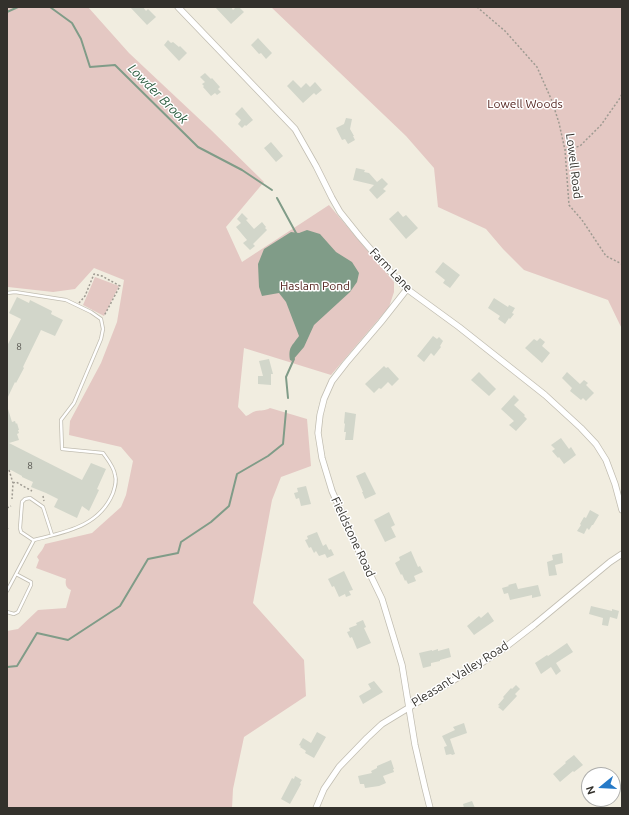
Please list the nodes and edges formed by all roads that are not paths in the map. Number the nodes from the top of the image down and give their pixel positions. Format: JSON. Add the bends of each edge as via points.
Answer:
{"nodes":[{"id":1,"x":178,"y":7,"type":"edge"},
{"id":2,"x":407,"y":289,"type":"junction"},
{"id":3,"x":7,"y":293,"type":"edge"},
{"id":4,"x":622,"y":510,"type":"edge"},
{"id":5,"x":52,"y":535,"type":"junction"},
{"id":6,"x":34,"y":540,"type":"junction"},
{"id":7,"x":622,"y":554,"type":"edge"},
{"id":8,"x":16,"y":574,"type":"junction"},
{"id":9,"x":7,"y":591,"type":"edge"},
{"id":10,"x":7,"y":612,"type":"edge"},
{"id":11,"x":409,"y":706,"type":"junction"},
{"id":12,"x":316,"y":808,"type":"edge"},
{"id":13,"x":430,"y":808,"type":"edge"}],
"edges":[{"from":1,"to":2,"type":"street","name":"Farm Lane","via":[[295,129],[340,212]]},
{"from":2,"to":4,"type":"street","name":"Farm Lane","via":[[503,361],[581,428],[606,460]]},
{"from":2,"to":11,"type":"street","name":"Fieldstone Road","via":[[332,381],[324,400],[318,433],[332,491],[382,599],[402,665]]},
{"from":3,"to":5,"type":"lane","via":[[66,300],[101,319],[101,339],[74,403],[61,420],[62,450],[103,453],[113,469],[115,488],[109,501],[92,520],[72,530]]},
{"from":5,"to":6,"type":"lane"},
{"from":5,"to":6,"type":"lane","via":[[43,507],[30,498],[25,499],[22,502],[20,528],[21,532]]},
{"from":6,"to":8,"type":"lane"},
{"from":7,"to":11,"type":"street","name":"Pleasant Valley Road","via":[[503,648]]},
{"from":8,"to":9,"type":"lane"},
{"from":8,"to":10,"type":"lane","via":[[32,585],[18,612]]},
{"from":11,"to":12,"type":"street","name":"Pleasant Valley Road","via":[[382,724],[339,767],[324,789]]},
{"from":11,"to":13,"type":"street","name":"Fieldstone Road"}]}
